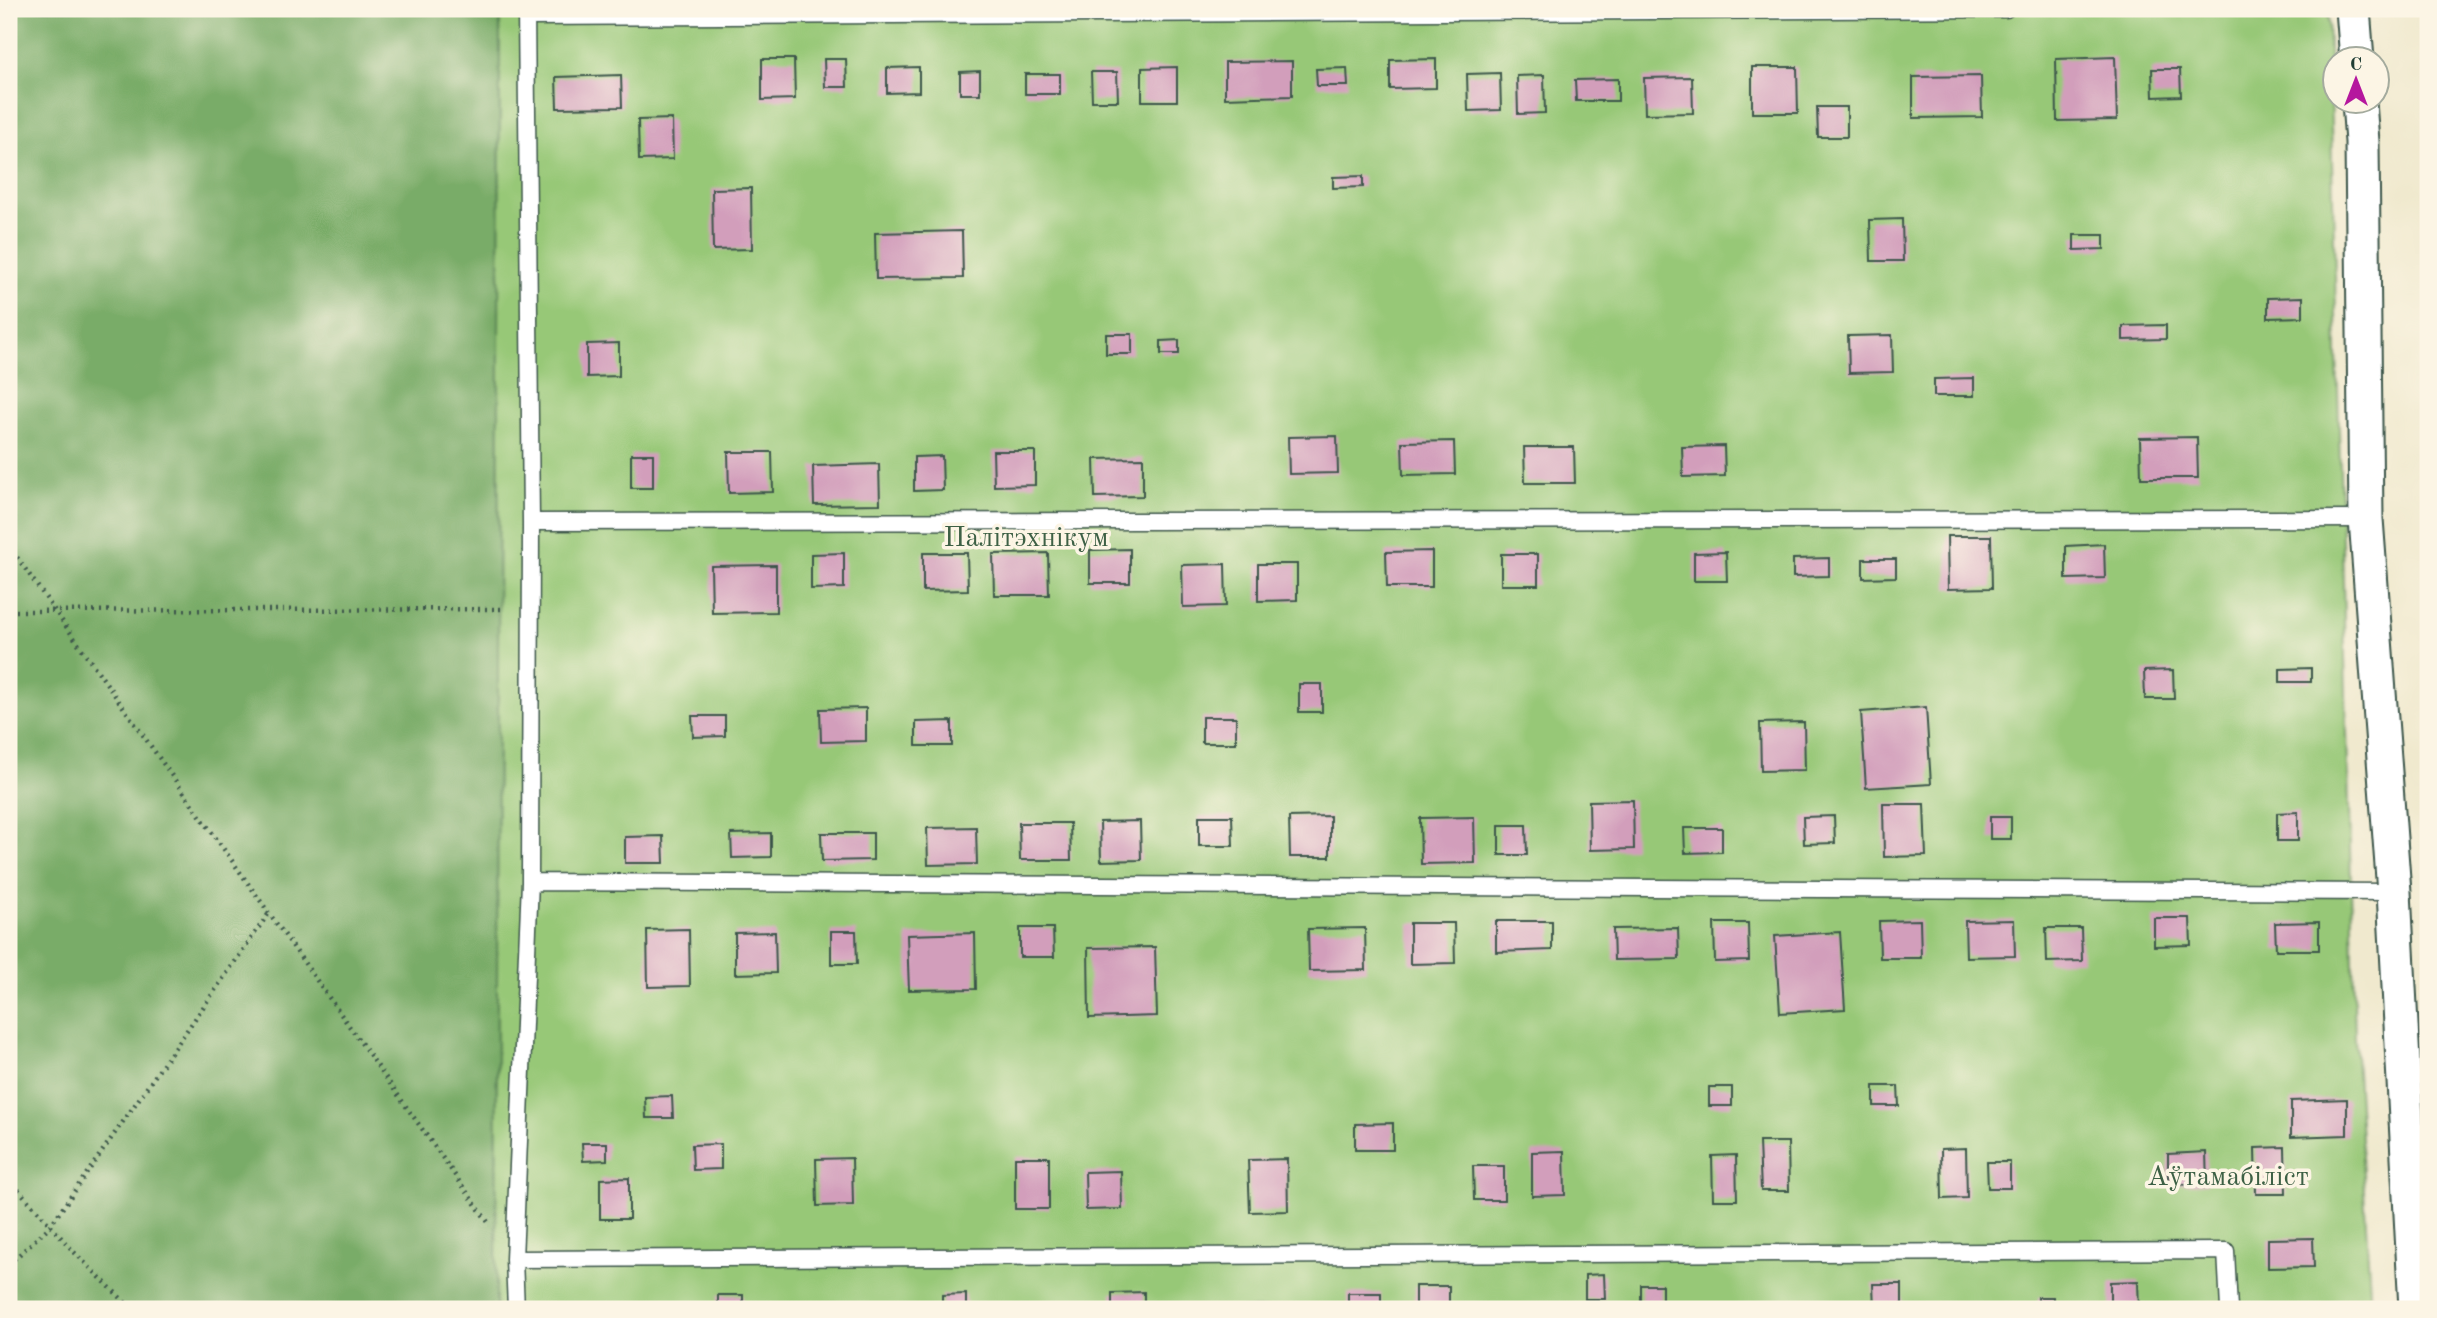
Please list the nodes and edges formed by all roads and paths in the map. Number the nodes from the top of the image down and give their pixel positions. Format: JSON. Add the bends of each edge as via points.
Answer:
{"nodes":[{"id":1,"x":2006,"y":9,"type":"edge"},
{"id":2,"x":2353,"y":9,"type":"edge"},
{"id":3,"x":526,"y":13,"type":"edge"},
{"id":4,"x":2356,"y":46,"type":"edge"},
{"id":5,"x":2360,"y":116,"type":"edge"},
{"id":6,"x":2366,"y":519,"type":"junction"},
{"id":7,"x":531,"y":522,"type":"junction"},
{"id":8,"x":9,"y":546,"type":"edge"},
{"id":9,"x":498,"y":608,"type":"dead end"},
{"id":10,"x":54,"y":610,"type":"junction"},
{"id":11,"x":9,"y":611,"type":"edge"},
{"id":12,"x":530,"y":882,"type":"junction"},
{"id":13,"x":2394,"y":892,"type":"junction"},
{"id":14,"x":269,"y":913,"type":"junction"},
{"id":15,"x":9,"y":1179,"type":"edge"},
{"id":16,"x":50,"y":1226,"type":"junction"},
{"id":17,"x":514,"y":1259,"type":"junction"},
{"id":18,"x":9,"y":1264,"type":"edge"},
{"id":19,"x":132,"y":1309,"type":"edge"},
{"id":20,"x":516,"y":1309,"type":"edge"},
{"id":21,"x":2229,"y":1309,"type":"edge"},
{"id":22,"x":2416,"y":1309,"type":"edge"}],
"edges":[{"from":1,"to":3,"type":"lane"},
{"from":2,"to":4,"type":"street"},
{"from":3,"to":7,"type":"lane"},
{"from":5,"to":6,"type":"street"},
{"from":6,"to":7,"type":"lane"},
{"from":6,"to":13,"type":"street"},
{"from":7,"to":12,"type":"lane"},
{"from":8,"to":10,"type":"path"},
{"from":9,"to":10,"type":"path"},
{"from":10,"to":11,"type":"path"},
{"from":10,"to":14,"type":"path"},
{"from":12,"to":13,"type":"lane"},
{"from":12,"to":17,"type":"lane"},
{"from":13,"to":22,"type":"street"},
{"from":14,"to":16,"type":"path"},
{"from":14,"to":17,"type":"path"},
{"from":15,"to":16,"type":"path"},
{"from":16,"to":18,"type":"path"},
{"from":16,"to":19,"type":"path"},
{"from":17,"to":20,"type":"lane"},
{"from":17,"to":21,"type":"lane","via":[[2226,1251]]}]}
